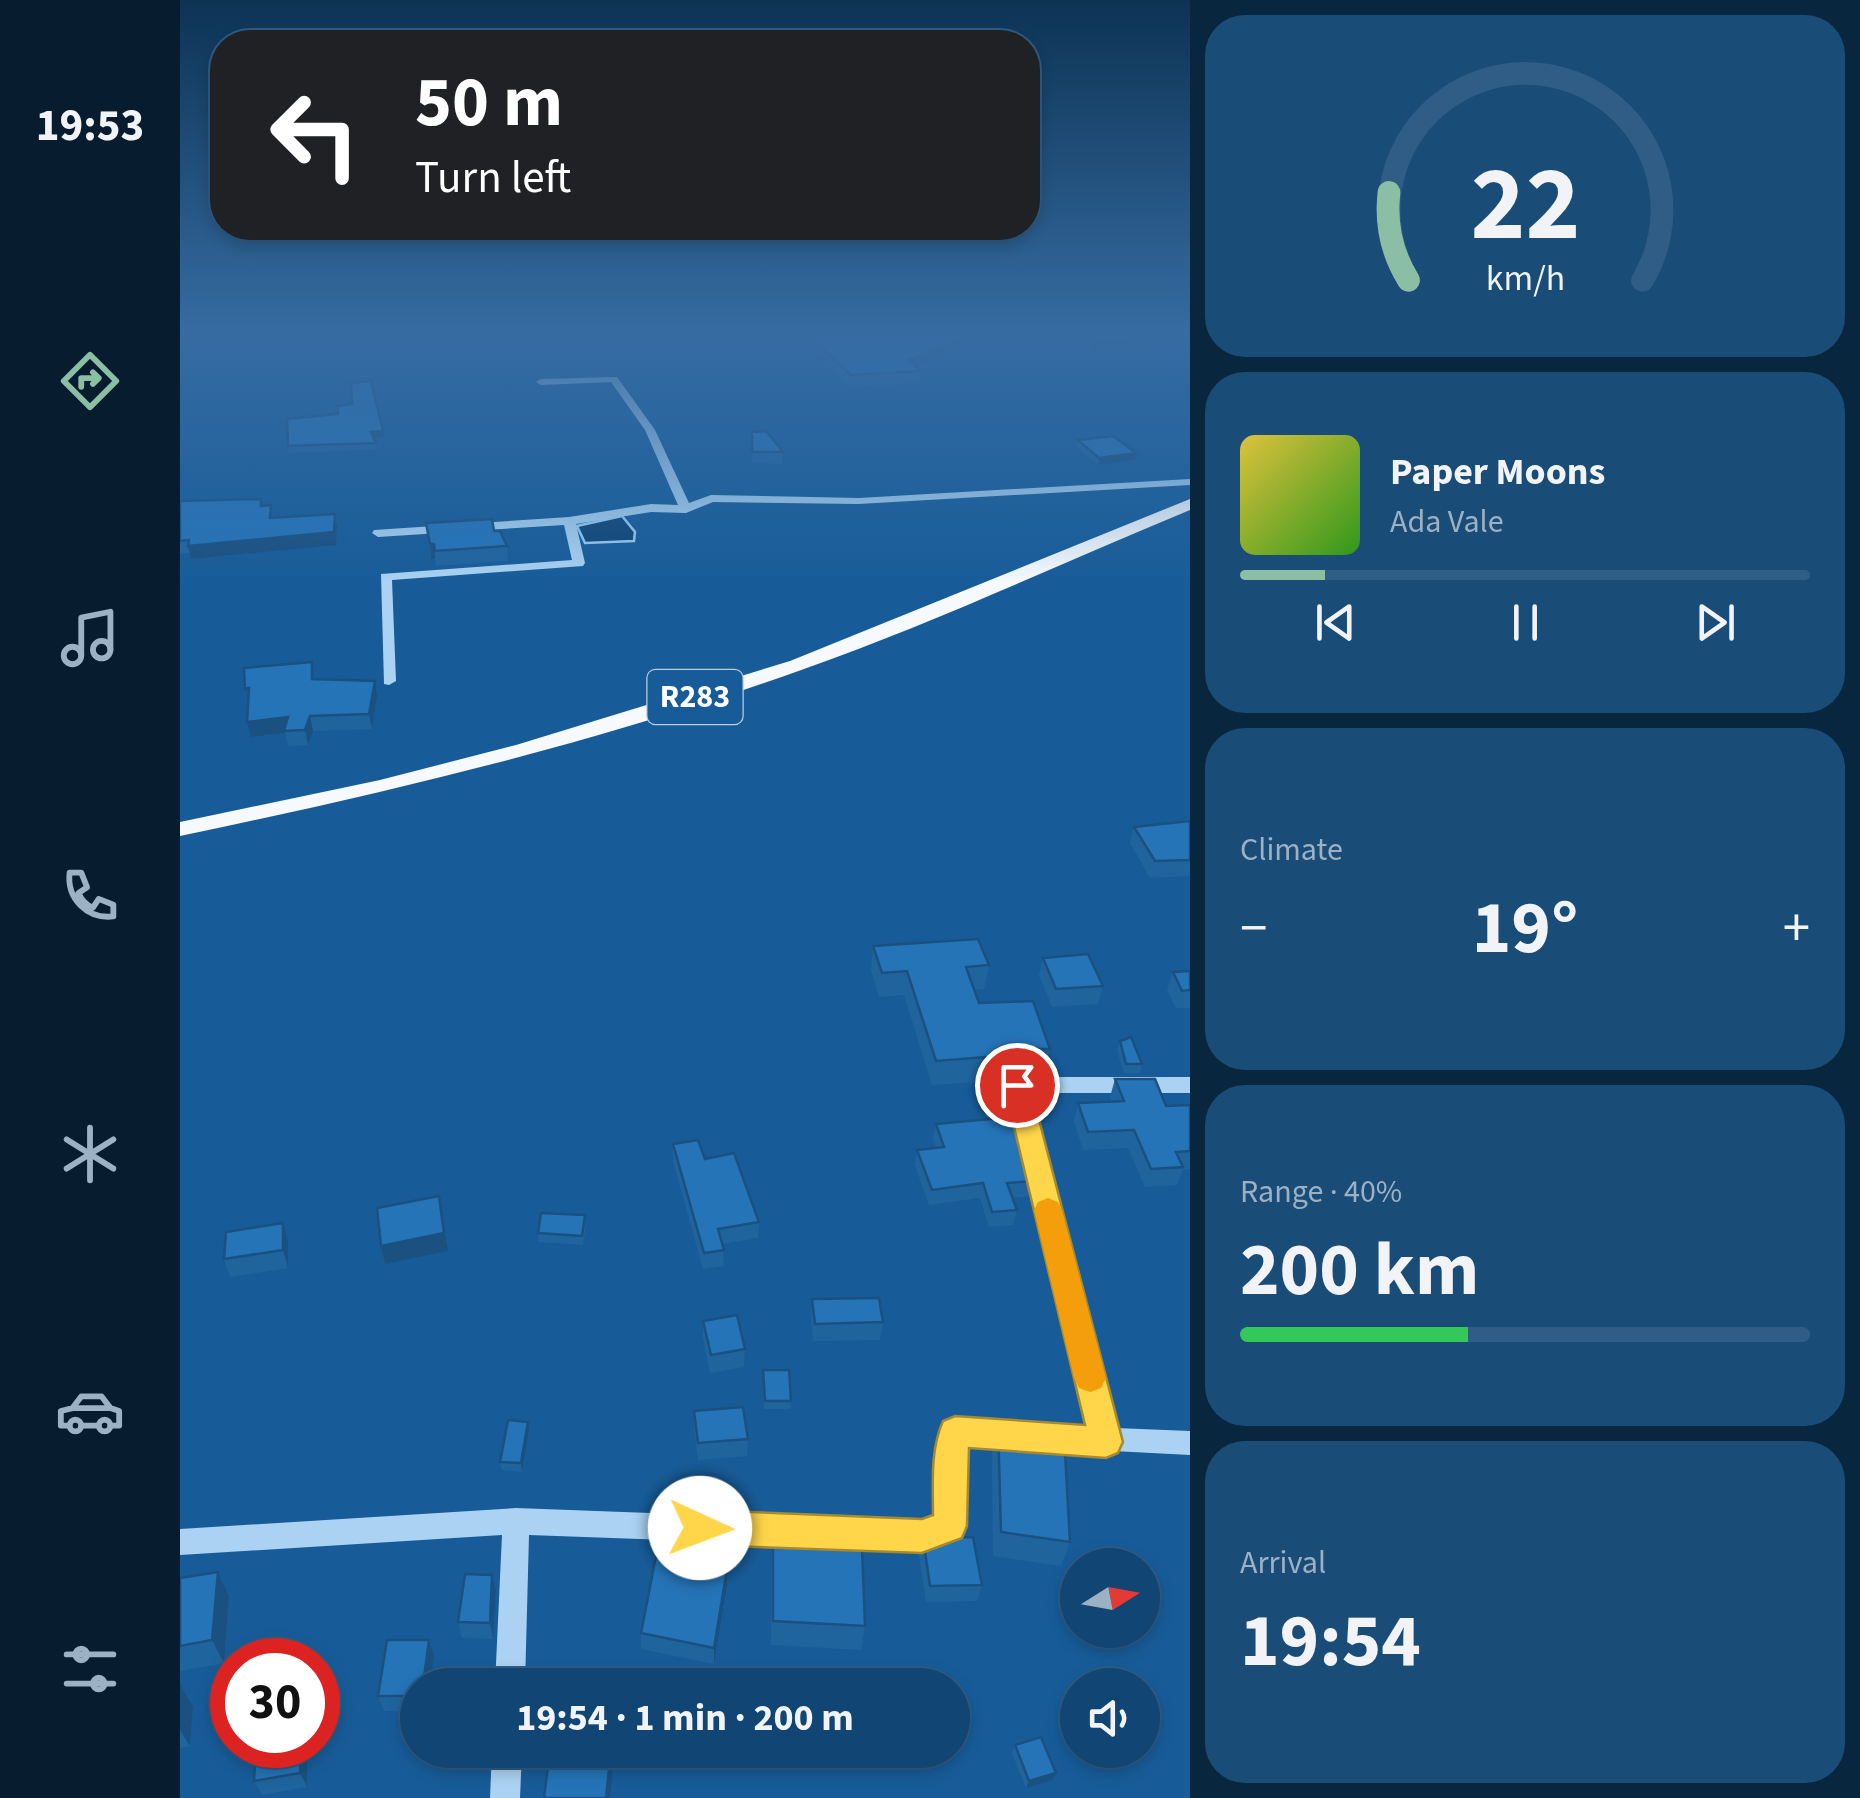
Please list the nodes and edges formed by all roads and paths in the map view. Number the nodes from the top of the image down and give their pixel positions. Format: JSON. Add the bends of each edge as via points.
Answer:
{"nodes":[{"id":1,"x":641,"y":417,"type":"edge"},
{"id":2,"x":1190,"y":482,"type":"edge"},
{"id":3,"x":1190,"y":504,"type":"edge"},
{"id":4,"x":686,"y":509,"type":"junction"},
{"id":5,"x":569,"y":521,"type":"junction"},
{"id":6,"x":378,"y":533,"type":"dead end"},
{"id":7,"x":389,"y":681,"type":"dead end"},
{"id":8,"x":180,"y":829,"type":"edge"},
{"id":9,"x":1190,"y":1085,"type":"edge"},
{"id":10,"x":1106,"y":1442,"type":"junction"},
{"id":11,"x":1190,"y":1443,"type":"edge"},
{"id":12,"x":516,"y":1520,"type":"junction"},
{"id":13,"x":180,"y":1542,"type":"edge"},
{"id":14,"x":511,"y":1668,"type":"edge"},
{"id":15,"x":506,"y":1768,"type":"edge"},
{"id":16,"x":505,"y":1798,"type":"edge"}],
"edges":[{"from":1,"to":4,"type":"street"},
{"from":2,"to":4,"type":"street","via":[[859,501],[711,498]]},
{"from":3,"to":8,"type":"main road","number":"R283","via":[[796,665],[506,755]]},
{"from":4,"to":5,"type":"street"},
{"from":5,"to":6,"type":"street"},
{"from":5,"to":7,"type":"street","via":[[579,563],[386,577]]},
{"from":9,"to":10,"type":"street","via":[[1017,1085]]},
{"from":10,"to":11,"type":"street"},
{"from":10,"to":12,"type":"street","via":[[955,1432],[950,1526],[922,1536]]},
{"from":12,"to":13,"type":"street"},
{"from":12,"to":14,"type":"street"},
{"from":15,"to":16,"type":"street"}]}
